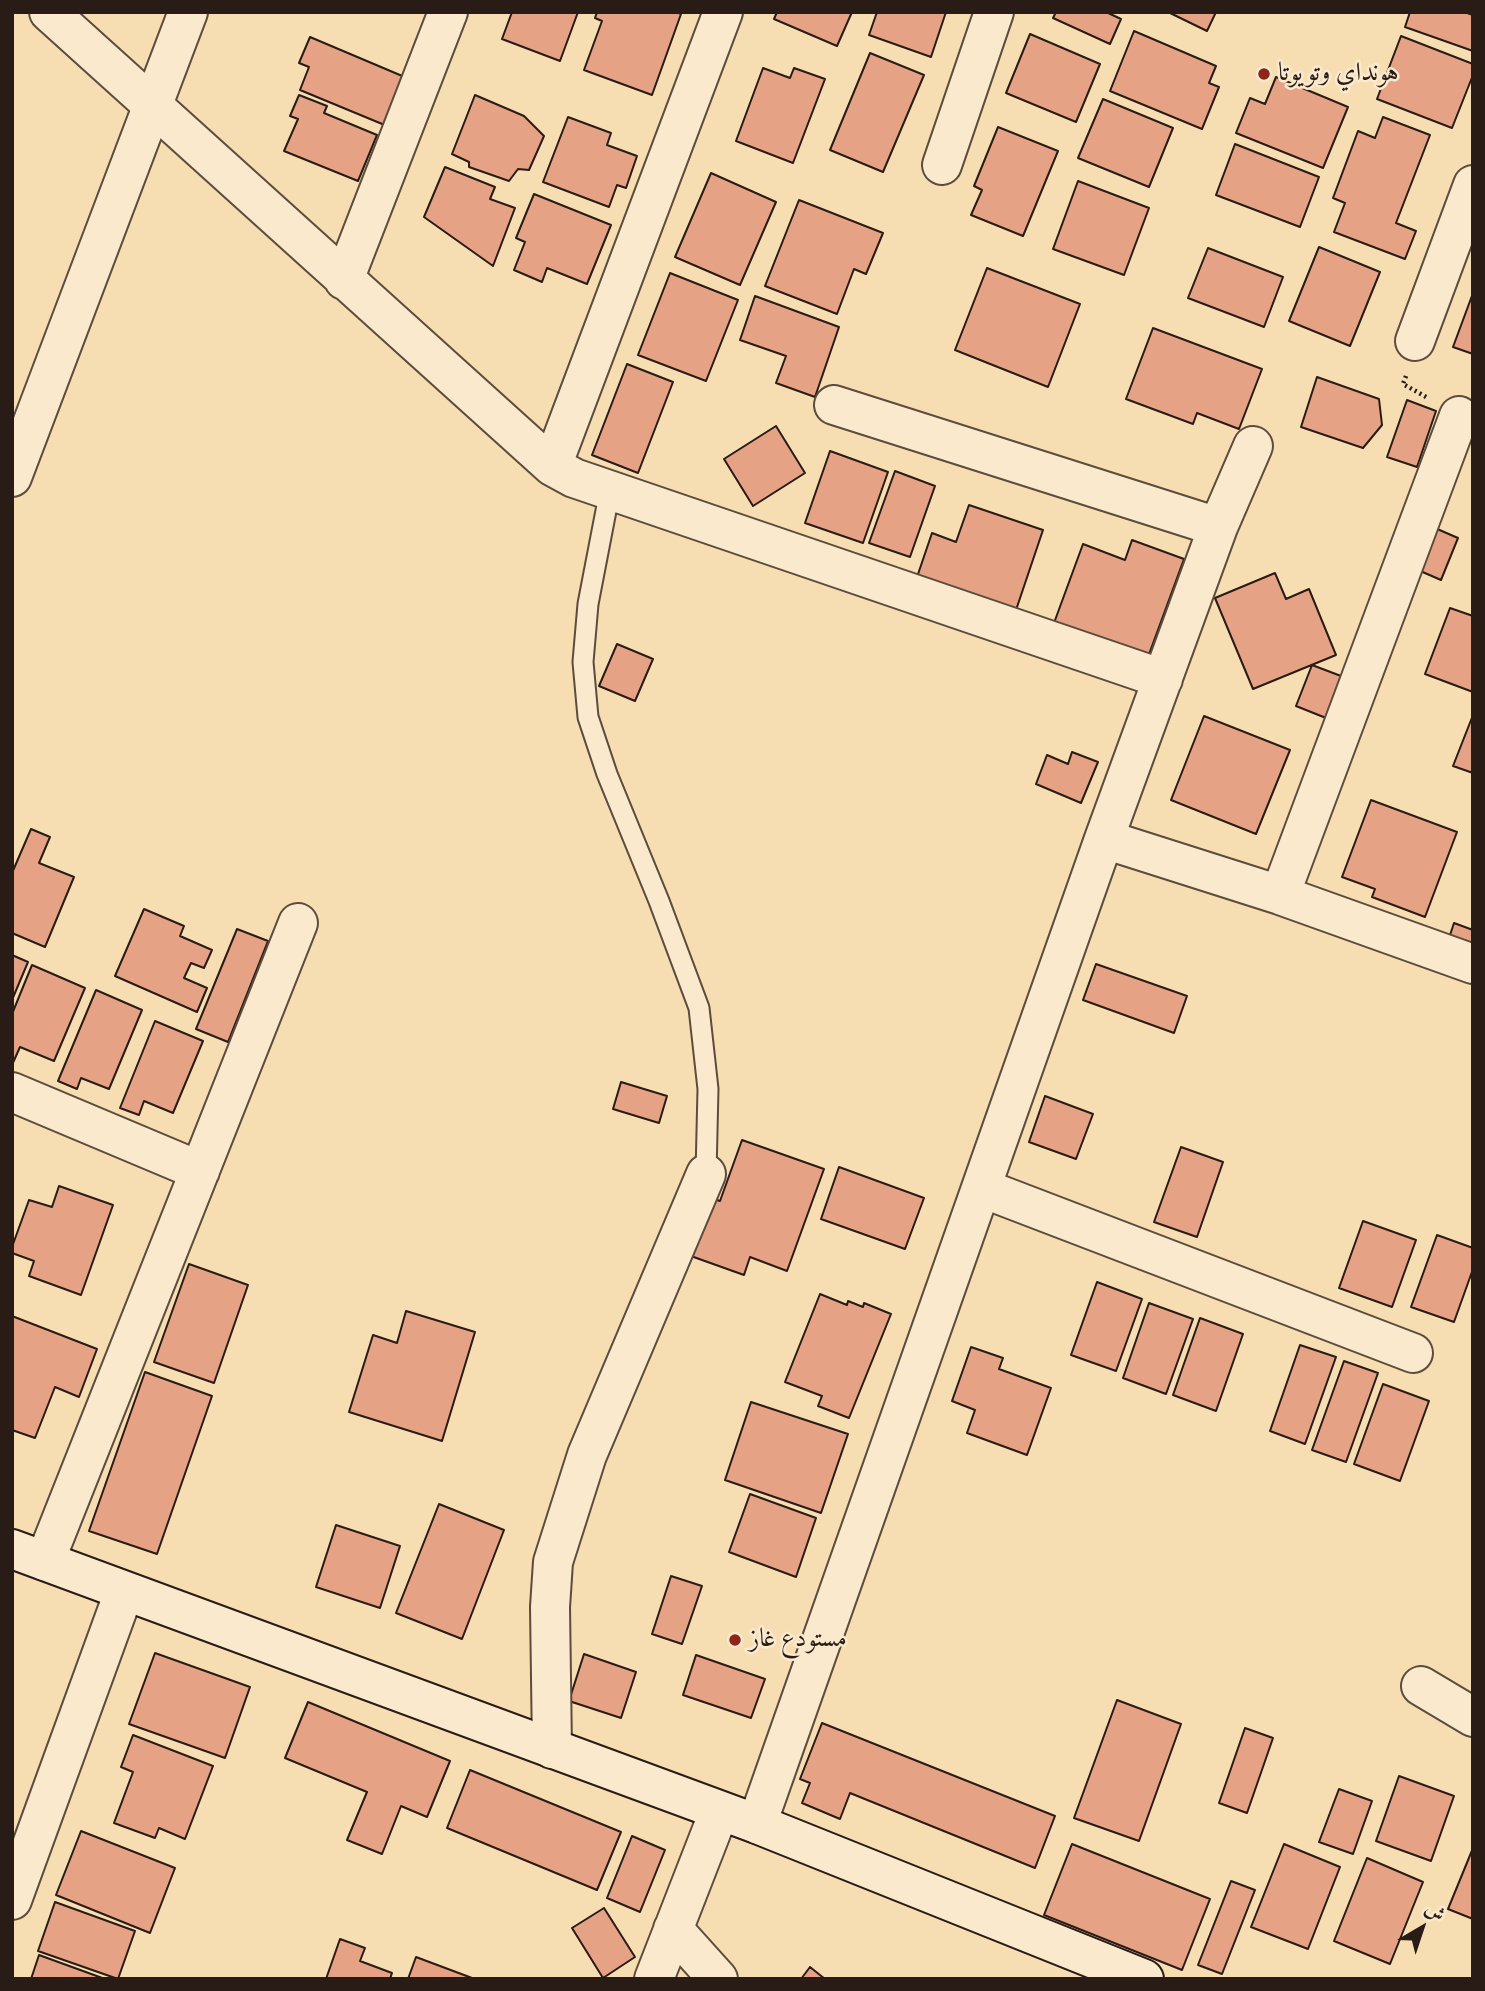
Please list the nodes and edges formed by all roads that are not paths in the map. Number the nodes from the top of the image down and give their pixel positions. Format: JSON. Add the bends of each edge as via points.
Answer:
{"nodes":[{"id":1,"x":49,"y":12,"type":"edge"},
{"id":2,"x":188,"y":12,"type":"edge"},
{"id":3,"x":448,"y":12,"type":"edge"},
{"id":4,"x":723,"y":12,"type":"edge"},
{"id":5,"x":994,"y":12,"type":"edge"},
{"id":6,"x":154,"y":104,"type":"junction"},
{"id":7,"x":942,"y":165,"type":"dead end"},
{"id":8,"x":1473,"y":185,"type":"edge"},
{"id":9,"x":344,"y":280,"type":"junction"},
{"id":10,"x":1415,"y":341,"type":"road end"},
{"id":11,"x":834,"y":405,"type":"dead end"},
{"id":12,"x":1459,"y":415,"type":"road end"},
{"id":13,"x":1253,"y":446,"type":"dead end"},
{"id":14,"x":552,"y":466,"type":"junction"},
{"id":15,"x":12,"y":477,"type":"edge"},
{"id":16,"x":610,"y":490,"type":"junction"},
{"id":17,"x":1218,"y":527,"type":"junction"},
{"id":18,"x":1163,"y":679,"type":"junction"},
{"id":19,"x":1104,"y":839,"type":"junction"},
{"id":20,"x":1280,"y":895,"type":"junction"},
{"id":21,"x":298,"y":923,"type":"dead end"},
{"id":22,"x":1473,"y":964,"type":"edge"},
{"id":23,"x":12,"y":1092,"type":"edge"},
{"id":24,"x":200,"y":1171,"type":"junction"},
{"id":25,"x":706,"y":1174,"type":"joint"},
{"id":26,"x":982,"y":1188,"type":"junction"},
{"id":27,"x":1413,"y":1353,"type":"dead end"},
{"id":28,"x":29,"y":1555,"type":"edge"},
{"id":29,"x":124,"y":1592,"type":"junction"},
{"id":30,"x":1421,"y":1686,"type":"dead end"},
{"id":31,"x":1473,"y":1717,"type":"edge"},
{"id":32,"x":552,"y":1749,"type":"junction"},
{"id":33,"x":719,"y":1812,"type":"junction"},
{"id":34,"x":757,"y":1824,"type":"junction"},
{"id":35,"x":12,"y":1900,"type":"edge"},
{"id":36,"x":673,"y":1929,"type":"junction"},
{"id":37,"x":654,"y":1979,"type":"edge"},
{"id":38,"x":718,"y":1979,"type":"edge"},
{"id":39,"x":1144,"y":1979,"type":"edge"}],
"edges":[{"from":1,"to":6,"type":"street"},
{"from":2,"to":6,"type":"street"},
{"from":3,"to":9,"type":"street"},
{"from":4,"to":14,"type":"street"},
{"from":5,"to":7,"type":"street"},
{"from":6,"to":9,"type":"street"},
{"from":6,"to":15,"type":"street"},
{"from":8,"to":10,"type":"street"},
{"from":9,"to":14,"type":"street"},
{"from":11,"to":17,"type":"street"},
{"from":12,"to":20,"type":"street"},
{"from":13,"to":17,"type":"street"},
{"from":14,"to":16,"type":"street"},
{"from":16,"to":18,"type":"street"},
{"from":16,"to":25,"type":"lane","via":[[588,604],[583,662],[589,717],[699,1008],[708,1089]]},
{"from":17,"to":18,"type":"street"},
{"from":18,"to":19,"type":"street"},
{"from":19,"to":20,"type":"street"},
{"from":19,"to":26,"type":"street"},
{"from":20,"to":22,"type":"street"},
{"from":21,"to":24,"type":"street"},
{"from":23,"to":24,"type":"street"},
{"from":24,"to":28,"type":"street"},
{"from":25,"to":32,"type":"street","via":[[587,1455],[552,1562]]},
{"from":26,"to":27,"type":"street"},
{"from":26,"to":34,"type":"street"},
{"from":28,"to":29,"type":"street"},
{"from":29,"to":32,"type":"street"},
{"from":29,"to":35,"type":"street"},
{"from":30,"to":31,"type":"street"},
{"from":32,"to":33,"type":"street"},
{"from":33,"to":34,"type":"street"},
{"from":33,"to":36,"type":"street"},
{"from":34,"to":39,"type":"street"},
{"from":36,"to":37,"type":"street"},
{"from":36,"to":38,"type":"street"}]}
